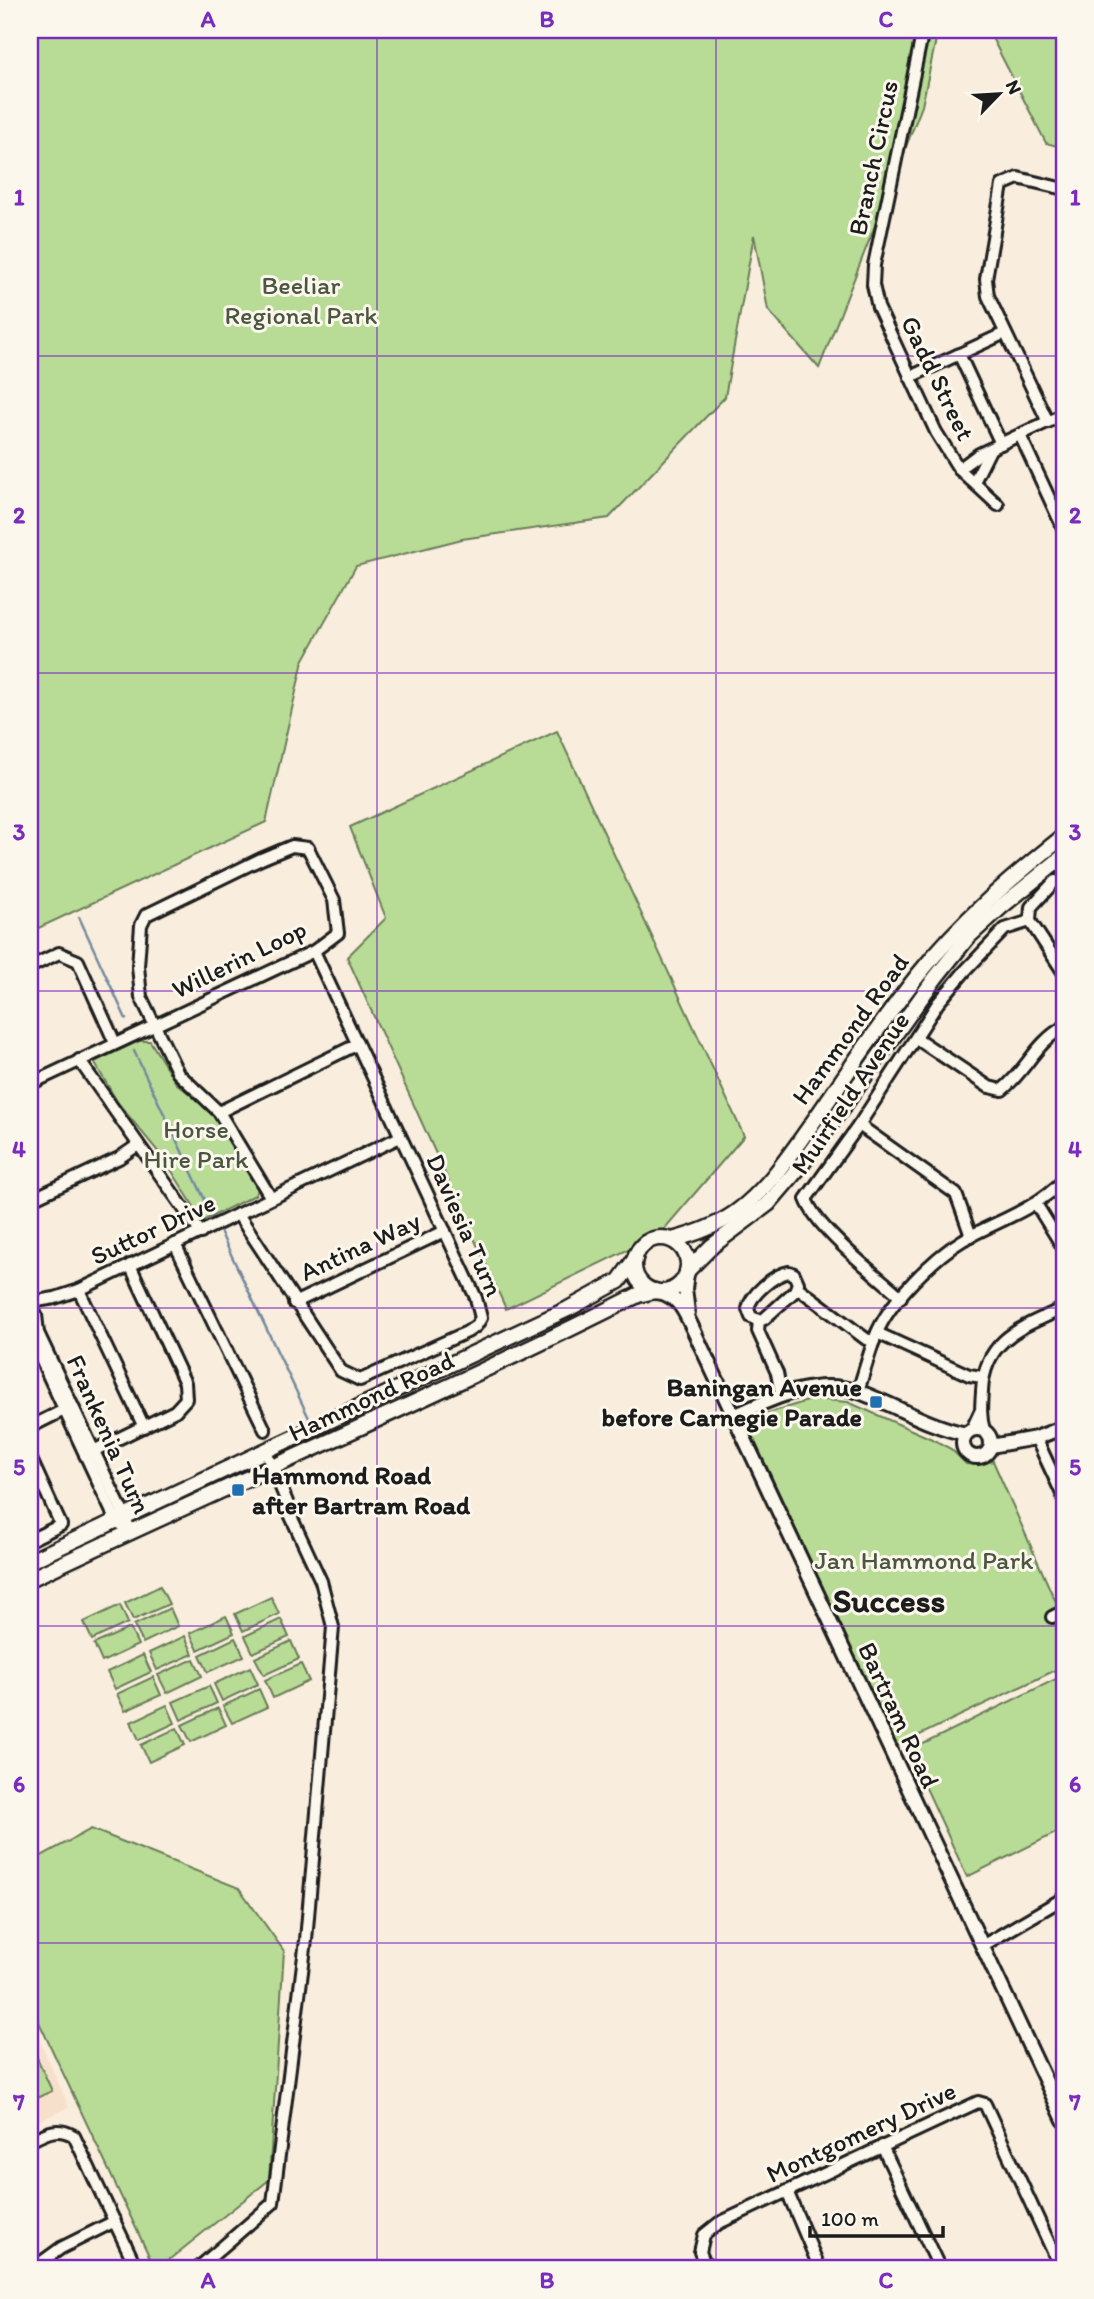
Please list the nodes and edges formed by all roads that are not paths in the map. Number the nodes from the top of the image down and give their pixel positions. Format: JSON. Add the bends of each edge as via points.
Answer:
{"nodes":[{"id":1,"x":923,"y":30,"type":"edge"},
{"id":2,"x":1064,"y":189,"type":"edge"},
{"id":3,"x":874,"y":296,"type":"joint"},
{"id":4,"x":1005,"y":333,"type":"junction"},
{"id":5,"x":959,"y":355,"type":"junction"},
{"id":6,"x":910,"y":377,"type":"junction"},
{"id":7,"x":1064,"y":414,"type":"edge"},
{"id":8,"x":1048,"y":422,"type":"junction"},
{"id":9,"x":1020,"y":435,"type":"junction"},
{"id":10,"x":1001,"y":444,"type":"junction"},
{"id":11,"x":990,"y":450,"type":"junction"},
{"id":12,"x":959,"y":469,"type":"junction"},
{"id":13,"x":974,"y":482,"type":"junction"},
{"id":14,"x":998,"y":505,"type":"dead end"},
{"id":15,"x":1064,"y":530,"type":"edge"},
{"id":16,"x":1064,"y":836,"type":"edge"},
{"id":17,"x":1064,"y":856,"type":"edge"},
{"id":18,"x":1055,"y":881,"type":"dead end"},
{"id":19,"x":1030,"y":921,"type":"junction"},
{"id":20,"x":314,"y":951,"type":"junction"},
{"id":21,"x":30,"y":967,"type":"edge"},
{"id":22,"x":1064,"y":973,"type":"edge"},
{"id":23,"x":154,"y":1025,"type":"junction"},
{"id":24,"x":1064,"y":1027,"type":"edge"},
{"id":25,"x":916,"y":1038,"type":"junction"},
{"id":26,"x":115,"y":1043,"type":"junction"},
{"id":27,"x":356,"y":1045,"type":"junction"},
{"id":28,"x":79,"y":1060,"type":"junction"},
{"id":29,"x":30,"y":1084,"type":"edge"},
{"id":30,"x":219,"y":1112,"type":"junction"},
{"id":31,"x":859,"y":1125,"type":"junction"},
{"id":32,"x":400,"y":1137,"type":"junction"},
{"id":33,"x":138,"y":1145,"type":"junction"},
{"id":34,"x":1064,"y":1180,"type":"edge"},
{"id":35,"x":271,"y":1198,"type":"junction"},
{"id":36,"x":30,"y":1200,"type":"edge"},
{"id":37,"x":1036,"y":1204,"type":"junction"},
{"id":38,"x":238,"y":1214,"type":"junction"},
{"id":39,"x":206,"y":1230,"type":"junction"},
{"id":40,"x":445,"y":1231,"type":"junction"},
{"id":41,"x":971,"y":1236,"type":"junction"},
{"id":42,"x":672,"y":1240,"type":"junction"},
{"id":43,"x":175,"y":1244,"type":"junction"},
{"id":44,"x":1064,"y":1249,"type":"edge"},
{"id":45,"x":635,"y":1259,"type":"junction"},
{"id":46,"x":130,"y":1265,"type":"junction"},
{"id":47,"x":687,"y":1272,"type":"junction"},
{"id":48,"x":797,"y":1287,"type":"junction"},
{"id":49,"x":79,"y":1290,"type":"junction"},
{"id":50,"x":658,"y":1291,"type":"junction"},
{"id":51,"x":901,"y":1297,"type":"junction"},
{"id":52,"x":33,"y":1298,"type":"edge"},
{"id":53,"x":294,"y":1303,"type":"junction"},
{"id":54,"x":1064,"y":1308,"type":"edge"},
{"id":55,"x":33,"y":1318,"type":"edge"},
{"id":56,"x":759,"y":1320,"type":"junction"},
{"id":57,"x":693,"y":1329,"type":"junction"},
{"id":58,"x":30,"y":1336,"type":"edge"},
{"id":59,"x":876,"y":1337,"type":"junction"},
{"id":60,"x":982,"y":1377,"type":"junction"},
{"id":61,"x":858,"y":1391,"type":"junction"},
{"id":62,"x":781,"y":1394,"type":"junction"},
{"id":63,"x":69,"y":1408,"type":"junction"},
{"id":64,"x":734,"y":1416,"type":"junction"},
{"id":65,"x":30,"y":1427,"type":"edge"},
{"id":66,"x":144,"y":1427,"type":"junction"},
{"id":67,"x":1064,"y":1427,"type":"edge"},
{"id":68,"x":265,"y":1430,"type":"dead end"},
{"id":69,"x":978,"y":1436,"type":"junction"},
{"id":70,"x":1036,"y":1438,"type":"junction"},
{"id":71,"x":89,"y":1453,"type":"junction"},
{"id":72,"x":262,"y":1454,"type":"junction"},
{"id":73,"x":30,"y":1457,"type":"edge"},
{"id":74,"x":269,"y":1470,"type":"junction"},
{"id":75,"x":1064,"y":1498,"type":"edge"},
{"id":76,"x":124,"y":1523,"type":"junction"},
{"id":77,"x":30,"y":1540,"type":"edge"},
{"id":78,"x":30,"y":1562,"type":"edge"},
{"id":79,"x":30,"y":1578,"type":"edge"},
{"id":80,"x":1064,"y":1611,"type":"edge"},
{"id":81,"x":1052,"y":1617,"type":"dead end"},
{"id":82,"x":1064,"y":1898,"type":"edge"},
{"id":83,"x":982,"y":1947,"type":"junction"},
{"id":84,"x":1064,"y":2120,"type":"edge"},
{"id":85,"x":30,"y":2141,"type":"edge"},
{"id":86,"x":882,"y":2146,"type":"junction"},
{"id":87,"x":787,"y":2191,"type":"junction"},
{"id":88,"x":115,"y":2221,"type":"junction"},
{"id":89,"x":32,"y":2269,"type":"edge"},
{"id":90,"x":138,"y":2269,"type":"edge"},
{"id":91,"x":197,"y":2269,"type":"edge"},
{"id":92,"x":708,"y":2269,"type":"edge"},
{"id":93,"x":820,"y":2269,"type":"edge"},
{"id":94,"x":940,"y":2269,"type":"edge"},
{"id":95,"x":1061,"y":2269,"type":"edge"}],
"edges":[{"from":1,"to":3,"type":"street","name":"Branch Circus","via":[[874,265]]},
{"from":2,"to":4,"type":"street","via":[[1018,178],[1002,185],[986,279],[988,296]]},
{"from":3,"to":6,"type":"street","name":"Gadd Street"},
{"from":4,"to":5,"type":"street"},
{"from":4,"to":8,"type":"street"},
{"from":5,"to":6,"type":"street"},
{"from":5,"to":10,"type":"street"},
{"from":6,"to":12,"type":"street","name":"Gadd Street"},
{"from":7,"to":8,"type":"street"},
{"from":8,"to":9,"type":"street"},
{"from":9,"to":10,"type":"street"},
{"from":9,"to":15,"type":"street"},
{"from":10,"to":11,"type":"street"},
{"from":11,"to":12,"type":"street"},
{"from":11,"to":13,"type":"street"},
{"from":12,"to":13,"type":"street","name":"Gadd Street"},
{"from":13,"to":14,"type":"street","name":"Gadd Street"},
{"from":16,"to":42,"type":"main road","name":"Hammond Road","via":[[999,888],[951,935],[760,1190],[716,1225]]},
{"from":17,"to":47,"type":"main road","name":"Hammond Road","via":[[968,937],[768,1205],[712,1246]]},
{"from":18,"to":19,"type":"street","via":[[1031,907]]},
{"from":19,"to":22,"type":"street"},
{"from":19,"to":25,"type":"street","name":"Muirfield Avenue","via":[[999,934],[938,1003]]},
{"from":20,"to":23,"type":"street","name":"Willerin Loop"},
{"from":20,"to":23,"type":"street","name":"Willerin Loop","via":[[338,933],[334,900],[308,848],[292,846],[146,915],[138,966],[141,997]]},
{"from":20,"to":27,"type":"street","name":"Daviesia Turn"},
{"from":21,"to":26,"type":"street","via":[[59,953],[78,961]]},
{"from":23,"to":26,"type":"street","name":"Willerin Loop"},
{"from":23,"to":30,"type":"street","via":[[178,1073]]},
{"from":24,"to":25,"type":"street","via":[[1044,1039],[1002,1090],[989,1087]]},
{"from":25,"to":31,"type":"street","name":"Muirfield Avenue"},
{"from":26,"to":28,"type":"street","name":"Willerin Loop"},
{"from":27,"to":30,"type":"street"},
{"from":27,"to":32,"type":"street","name":"Daviesia Turn"},
{"from":28,"to":29,"type":"street","name":"Willerin Loop"},
{"from":28,"to":33,"type":"street"},
{"from":30,"to":35,"type":"street"},
{"from":31,"to":41,"type":"street","via":[[956,1194]]},
{"from":31,"to":51,"type":"street","name":"Muirfield Avenue","via":[[806,1199],[842,1246]]},
{"from":32,"to":35,"type":"street","name":"Suttor Drive"},
{"from":32,"to":40,"type":"street","name":"Daviesia Turn"},
{"from":33,"to":36,"type":"street"},
{"from":33,"to":39,"type":"street"},
{"from":34,"to":37,"type":"street"},
{"from":35,"to":38,"type":"street","name":"Suttor Drive"},
{"from":37,"to":41,"type":"street"},
{"from":37,"to":44,"type":"street"},
{"from":38,"to":39,"type":"street","name":"Suttor Drive"},
{"from":38,"to":53,"type":"street","name":"Daviesia Turn"},
{"from":39,"to":43,"type":"street","name":"Suttor Drive"},
{"from":40,"to":53,"type":"street","name":"Antina Way"},
{"from":40,"to":53,"type":"street","name":"Daviesia Turn","via":[[480,1307],[481,1318],[467,1332],[360,1380],[341,1371]]},
{"from":41,"to":51,"type":"street","via":[[936,1261]]},
{"from":42,"to":45,"type":"main road","via":[[653,1239]]},
{"from":42,"to":47,"type":"main road","via":[[687,1256]]},
{"from":43,"to":46,"type":"street","name":"Suttor Drive"},
{"from":43,"to":68,"type":"street"},
{"from":45,"to":50,"type":"main road","via":[[643,1285]]},
{"from":45,"to":72,"type":"main road","name":"Hammond Road","via":[[619,1281],[568,1309]]},
{"from":46,"to":49,"type":"street","name":"Suttor Drive"},
{"from":46,"to":66,"type":"street","via":[[187,1391],[181,1406]]},
{"from":47,"to":50,"type":"main road","via":[[677,1287]]},
{"from":47,"to":57,"type":"street","name":"Bartram Road","via":[[686,1305]]},
{"from":48,"to":56,"type":"street"},
{"from":48,"to":56,"type":"street","via":[[794,1275],[785,1272],[750,1300],[749,1313]]},
{"from":48,"to":59,"type":"street","via":[[866,1339]]},
{"from":49,"to":52,"type":"street","name":"Suttor Drive","via":[[55,1298]]},
{"from":49,"to":66,"type":"street"},
{"from":50,"to":57,"type":"street","name":"Bartram Road","via":[[673,1297]]},
{"from":50,"to":74,"type":"main road","name":"Hammond Road","via":[[638,1296]]},
{"from":51,"to":59,"type":"street"},
{"from":52,"to":55,"type":"street","name":"Frankenia Turn","via":[[39,1308]]},
{"from":54,"to":60,"type":"street","via":[[1018,1329],[1001,1343]]},
{"from":55,"to":63,"type":"street","name":"Frankenia Turn"},
{"from":56,"to":62,"type":"street","via":[[758,1331]]},
{"from":57,"to":64,"type":"street","name":"Bartram Road"},
{"from":58,"to":63,"type":"street","name":"Frankenia Turn"},
{"from":59,"to":60,"type":"street"},
{"from":59,"to":61,"type":"street"},
{"from":60,"to":69,"type":"street"},
{"from":61,"to":62,"type":"street","via":[[836,1387]]},
{"from":61,"to":69,"type":"street","via":[[945,1430]]},
{"from":62,"to":64,"type":"street"},
{"from":63,"to":65,"type":"street"},
{"from":63,"to":71,"type":"street","name":"Frankenia Turn"},
{"from":64,"to":83,"type":"street","name":"Bartram Road"},
{"from":66,"to":71,"type":"street"},
{"from":67,"to":70,"type":"street"},
{"from":69,"to":70,"type":"street","via":[[1010,1441]]},
{"from":70,"to":75,"type":"street"},
{"from":71,"to":76,"type":"street","name":"Frankenia Turn"},
{"from":72,"to":74,"type":"street"},
{"from":72,"to":76,"type":"main road","name":"Hammond Road"},
{"from":73,"to":77,"type":"street","via":[[61,1525]]},
{"from":74,"to":76,"type":"main road","name":"Hammond Road"},
{"from":74,"to":91,"type":"street","via":[[321,1581],[333,1628],[306,1940],[273,2203]]},
{"from":76,"to":78,"type":"main road","name":"Hammond Road"},
{"from":76,"to":79,"type":"main road","name":"Hammond Road"},
{"from":80,"to":81,"type":"street"},
{"from":82,"to":83,"type":"street"},
{"from":83,"to":84,"type":"street","name":"Bartram Road"},
{"from":85,"to":88,"type":"street","via":[[52,2130],[74,2136]]},
{"from":86,"to":87,"type":"street","name":"Montgomery Drive"},
{"from":86,"to":94,"type":"street"},
{"from":86,"to":95,"type":"street","name":"Montgomery Drive","via":[[978,2102],[985,2104]]},
{"from":87,"to":92,"type":"street","name":"Montgomery Drive","via":[[719,2223],[704,2235],[699,2252]]},
{"from":87,"to":93,"type":"street"},
{"from":88,"to":89,"type":"street","via":[[61,2248]]},
{"from":88,"to":90,"type":"street"}]}
